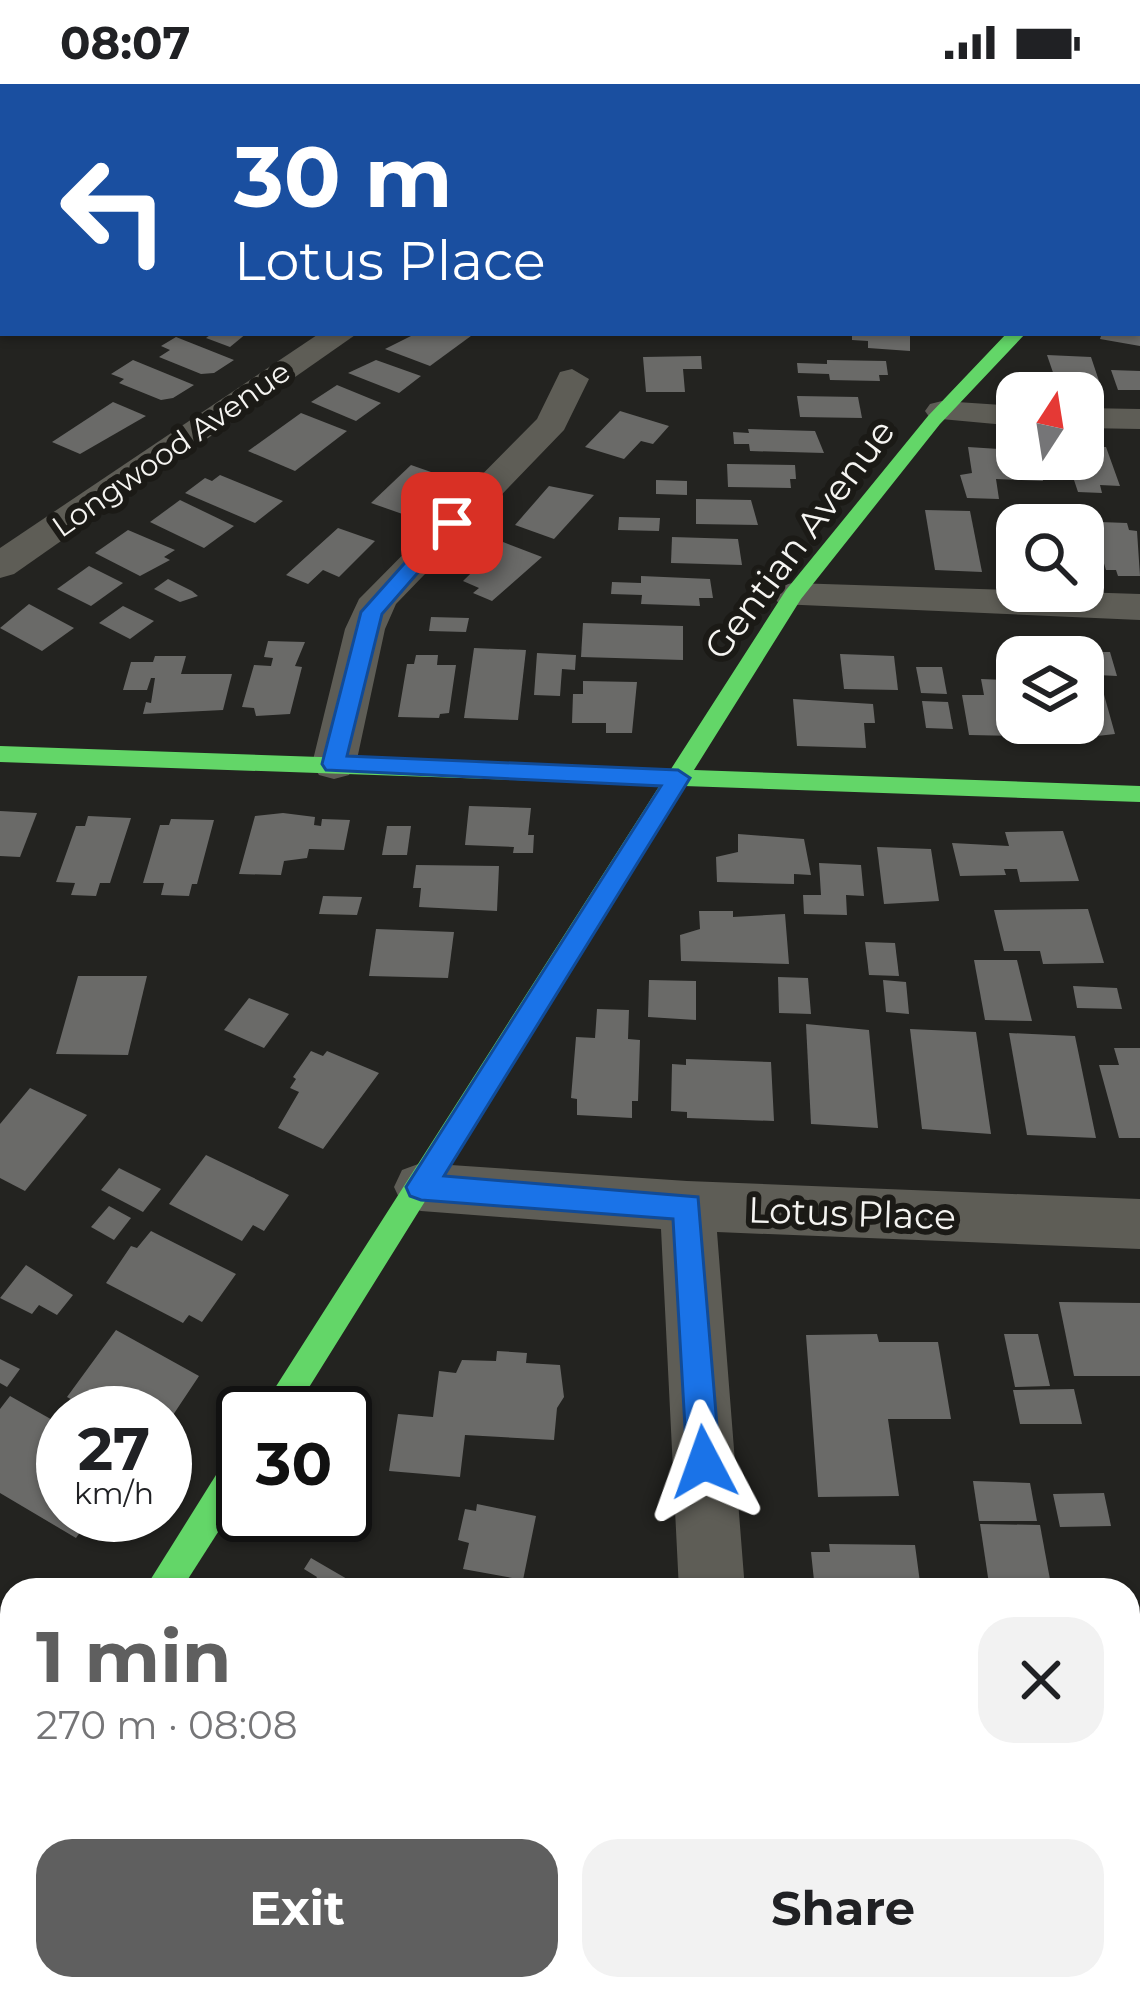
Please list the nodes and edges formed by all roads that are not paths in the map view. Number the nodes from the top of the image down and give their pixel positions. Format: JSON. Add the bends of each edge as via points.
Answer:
{"nodes":[{"id":1,"x":338,"y":336,"type":"edge"},
{"id":2,"x":1014,"y":336,"type":"edge"},
{"id":3,"x":572,"y":379,"type":"dead end"},
{"id":4,"x":943,"y":411,"type":"junction"},
{"id":5,"x":996,"y":415,"type":"edge"},
{"id":6,"x":1104,"y":418,"type":"edge"},
{"id":7,"x":1140,"y":419,"type":"edge"},
{"id":8,"x":0,"y":566,"type":"edge"},
{"id":9,"x":794,"y":595,"type":"junction"},
{"id":10,"x":1140,"y":608,"type":"edge"},
{"id":11,"x":0,"y":754,"type":"edge"},
{"id":12,"x":334,"y":764,"type":"junction"},
{"id":13,"x":678,"y":778,"type":"junction"},
{"id":14,"x":1139,"y":796,"type":"edge"},
{"id":15,"x":421,"y":1187,"type":"junction"},
{"id":16,"x":688,"y":1206,"type":"junction"},
{"id":17,"x":1140,"y":1224,"type":"edge"},
{"id":18,"x":292,"y":1386,"type":"edge"},
{"id":19,"x":216,"y":1505,"type":"edge"},
{"id":20,"x":169,"y":1578,"type":"edge"},
{"id":21,"x":711,"y":1578,"type":"edge"}],
"edges":[{"from":1,"to":8,"type":"street","name":"Longwood Avenue"},
{"from":2,"to":4,"type":"street","name":"Gentian Avenue"},
{"from":3,"to":12,"type":"street","via":[[552,423],[379,599]]},
{"from":4,"to":5,"type":"street"},
{"from":4,"to":9,"type":"street","name":"Gentian Avenue"},
{"from":6,"to":7,"type":"street"},
{"from":9,"to":10,"type":"street"},
{"from":9,"to":13,"type":"street","name":"Gentian Avenue"},
{"from":11,"to":12,"type":"street"},
{"from":12,"to":13,"type":"street"},
{"from":13,"to":14,"type":"street"},
{"from":13,"to":15,"type":"street","name":"Gentian Avenue"},
{"from":15,"to":16,"type":"street","name":"Lotus Place"},
{"from":15,"to":18,"type":"street","name":"Gentian Avenue"},
{"from":16,"to":17,"type":"street","name":"Lotus Place"},
{"from":16,"to":21,"type":"street"},
{"from":19,"to":20,"type":"street"}]}
